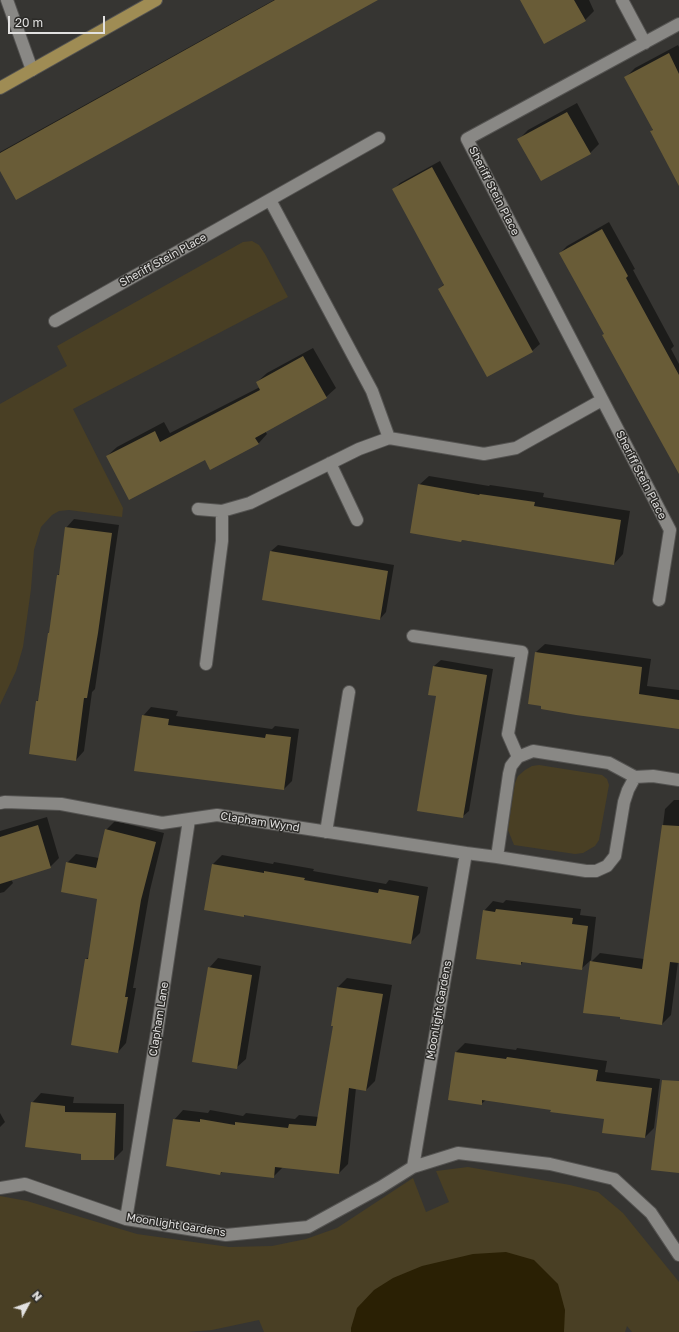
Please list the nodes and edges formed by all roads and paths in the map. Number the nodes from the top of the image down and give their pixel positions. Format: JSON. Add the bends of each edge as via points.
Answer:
{"nodes":[{"id":1,"x":7,"y":0,"type":"edge"},
{"id":2,"x":156,"y":0,"type":"edge"},
{"id":3,"x":622,"y":0,"type":"edge"},
{"id":4,"x":679,"y":24,"type":"edge"},
{"id":5,"x":644,"y":43,"type":"junction"},
{"id":6,"x":32,"y":70,"type":"junction"},
{"id":7,"x":0,"y":88,"type":"edge"},
{"id":8,"x":379,"y":138,"type":"dead end"},
{"id":9,"x":270,"y":200,"type":"junction"},
{"id":10,"x":55,"y":321,"type":"dead end"},
{"id":11,"x":602,"y":400,"type":"junction"},
{"id":12,"x":389,"y":438,"type":"junction"},
{"id":13,"x":330,"y":463,"type":"junction"},
{"id":14,"x":198,"y":509,"type":"dead end"},
{"id":15,"x":222,"y":511,"type":"junction"},
{"id":16,"x":357,"y":520,"type":"dead end"},
{"id":17,"x":659,"y":600,"type":"dead end"},
{"id":18,"x":412,"y":636,"type":"dead end"},
{"id":19,"x":206,"y":664,"type":"dead end"},
{"id":20,"x":349,"y":692,"type":"dead end"},
{"id":21,"x":518,"y":758,"type":"junction"},
{"id":22,"x":635,"y":777,"type":"junction"},
{"id":23,"x":679,"y":780,"type":"edge"},
{"id":24,"x":0,"y":803,"type":"edge"},
{"id":25,"x":189,"y":820,"type":"junction"},
{"id":26,"x":326,"y":832,"type":"junction"},
{"id":27,"x":466,"y":853,"type":"junction"},
{"id":28,"x":497,"y":857,"type":"junction"},
{"id":29,"x":413,"y":1167,"type":"junction"},
{"id":30,"x":0,"y":1188,"type":"edge"},
{"id":31,"x":126,"y":1218,"type":"junction"},
{"id":32,"x":679,"y":1255,"type":"edge"}],
"edges":[{"from":1,"to":6,"type":"street"},
{"from":2,"to":6,"type":"main road"},
{"from":3,"to":5,"type":"street"},
{"from":4,"to":5,"type":"street","name":"Sheriff Stein Place"},
{"from":5,"to":11,"type":"street","name":"Sheriff Stein Place","via":[[467,139]]},
{"from":6,"to":7,"type":"main road"},
{"from":8,"to":9,"type":"street","name":"Sheriff Stein Place"},
{"from":9,"to":10,"type":"street","name":"Sheriff Stein Place"},
{"from":9,"to":12,"type":"street","via":[[372,391]]},
{"from":11,"to":12,"type":"street","via":[[516,448],[484,454]]},
{"from":11,"to":17,"type":"street","name":"Sheriff Stein Place","via":[[670,530]]},
{"from":12,"to":13,"type":"street"},
{"from":13,"to":15,"type":"street","via":[[250,503]]},
{"from":13,"to":16,"type":"street"},
{"from":14,"to":15,"type":"street"},
{"from":15,"to":19,"type":"street","via":[[222,541]]},
{"from":18,"to":21,"type":"street","via":[[522,652],[508,734]]},
{"from":20,"to":26,"type":"street"},
{"from":21,"to":22,"type":"street","via":[[533,751],[609,762]]},
{"from":21,"to":28,"type":"street","via":[[511,766],[509,774]]},
{"from":22,"to":23,"type":"street","via":[[653,776]]},
{"from":22,"to":28,"type":"street","name":"Clapham Wynd","via":[[624,802],[615,856],[607,866],[596,871],[586,871]]},
{"from":24,"to":25,"type":"street","name":"Clapham Wynd","via":[[61,804],[162,823]]},
{"from":25,"to":26,"type":"street","name":"Clapham Wynd","via":[[217,815]]},
{"from":25,"to":31,"type":"street","name":"Clapham Lane"},
{"from":26,"to":27,"type":"street","name":"Clapham Wynd"},
{"from":27,"to":28,"type":"street","name":"Clapham Wynd"},
{"from":27,"to":29,"type":"street","name":"Moonlight Gardens"},
{"from":29,"to":31,"type":"street","name":"Moonlight Gardens","via":[[308,1226],[226,1234]]},
{"from":29,"to":32,"type":"street","name":"Moonlight Gardens","via":[[458,1153],[550,1164],[614,1179],[651,1213]]},
{"from":30,"to":31,"type":"street","name":"Moonlight Gardens","via":[[25,1184]]}]}
